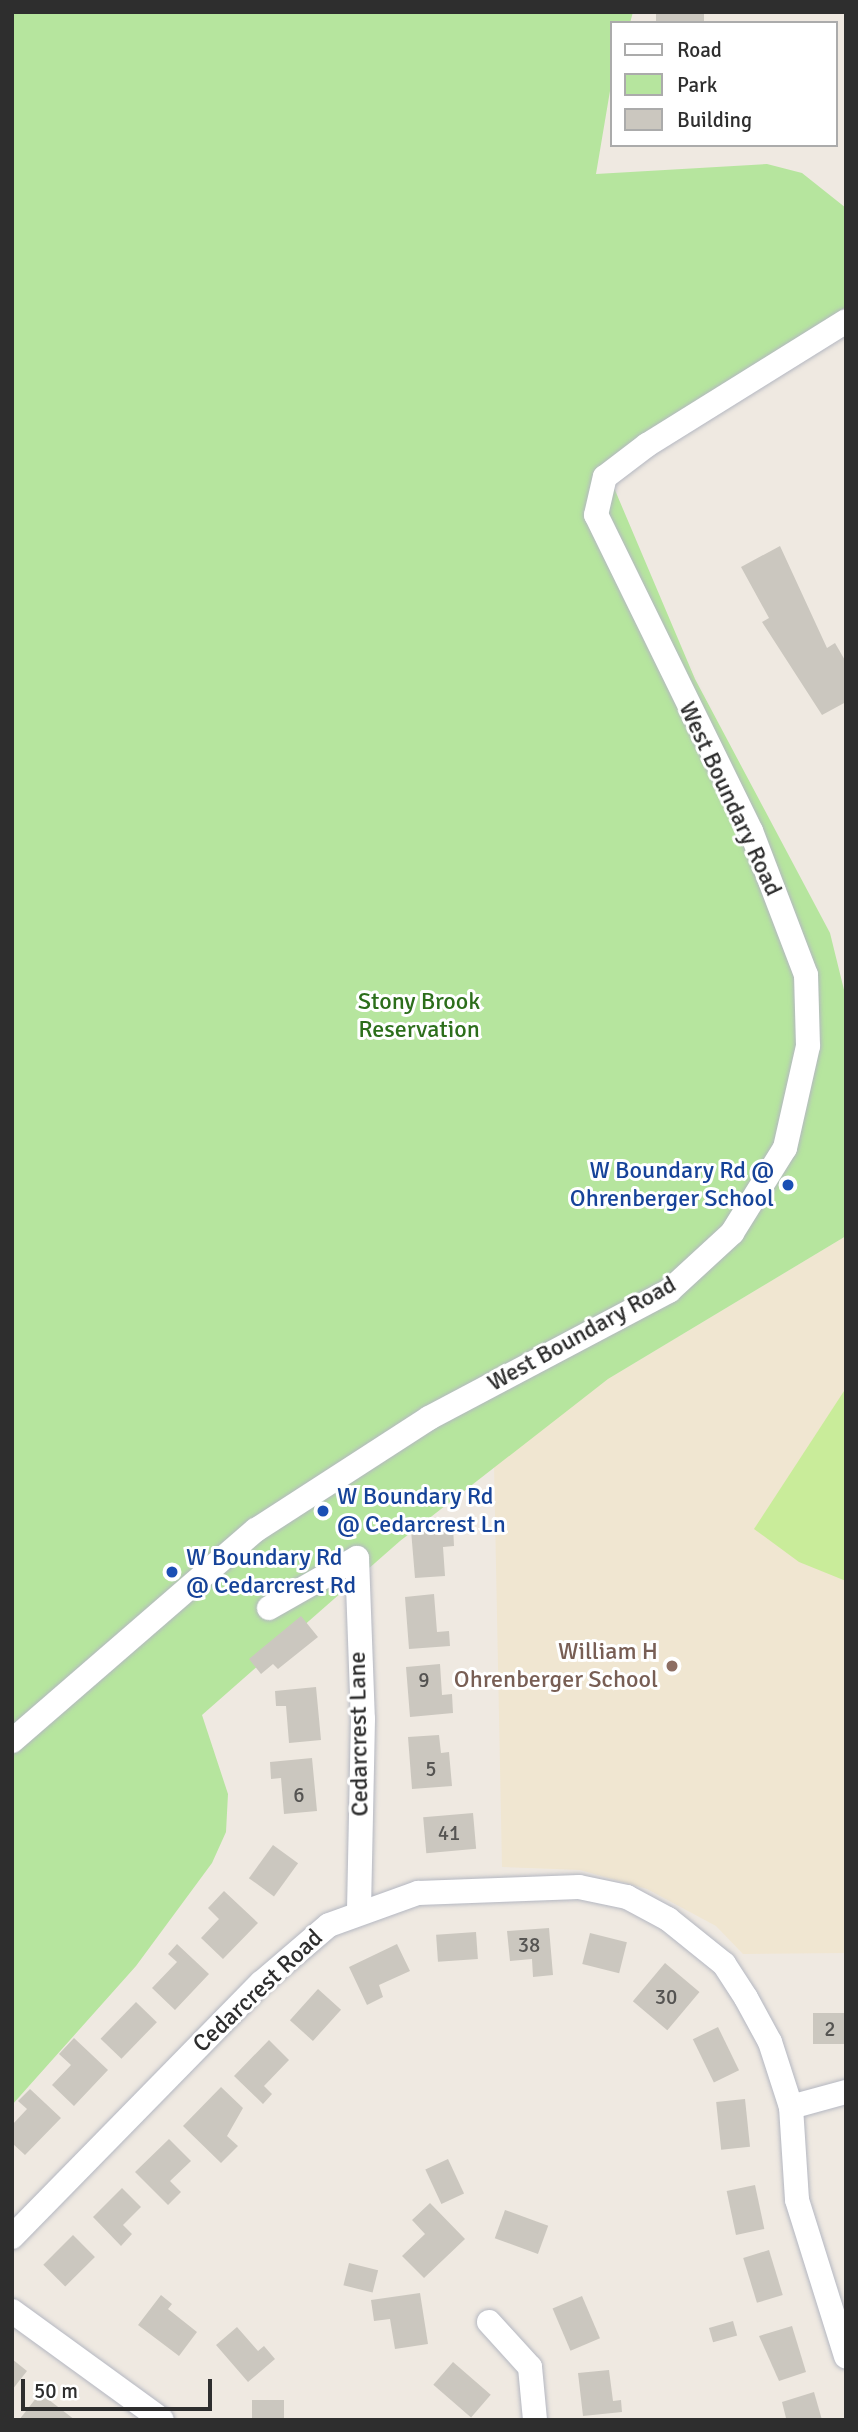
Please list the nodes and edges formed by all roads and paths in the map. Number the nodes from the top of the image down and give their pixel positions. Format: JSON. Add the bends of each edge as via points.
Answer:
{"nodes":[{"id":1,"x":846,"y":321,"type":"edge"},
{"id":2,"x":269,"y":1608,"type":"dead end"},
{"id":3,"x":12,"y":1741,"type":"edge"},
{"id":4,"x":359,"y":1909,"type":"junction"},
{"id":5,"x":846,"y":2092,"type":"edge"},
{"id":6,"x":792,"y":2107,"type":"junction"},
{"id":7,"x":12,"y":2237,"type":"edge"},
{"id":8,"x":12,"y":2311,"type":"edge"},
{"id":9,"x":489,"y":2322,"type":"dead end"},
{"id":10,"x":846,"y":2356,"type":"edge"},
{"id":11,"x":162,"y":2420,"type":"edge"},
{"id":12,"x":535,"y":2420,"type":"edge"}],
"edges":[{"from":1,"to":3,"type":"street","name":"West Boundary Road","via":[[626,461],[599,486],[596,515],[751,831],[806,975],[808,1046],[786,1148],[732,1233],[669,1291],[429,1418],[256,1530]]},
{"from":2,"to":4,"type":"street","name":"Cedarcrest Lane","via":[[357,1558],[363,1719]]},
{"from":4,"to":6,"type":"street","name":"Cedarcrest Road","via":[[418,1893],[493,1887],[579,1887],[627,1897],[668,1919],[724,1964],[770,2042]]},
{"from":4,"to":7,"type":"street","name":"Cedarcrest Road","via":[[329,1925],[261,1983]]},
{"from":5,"to":6,"type":"street"},
{"from":6,"to":10,"type":"street","name":"Cedarcrest Road","via":[[797,2200]]},
{"from":8,"to":11,"type":"street"},
{"from":9,"to":12,"type":"street","via":[[530,2367]]}]}
